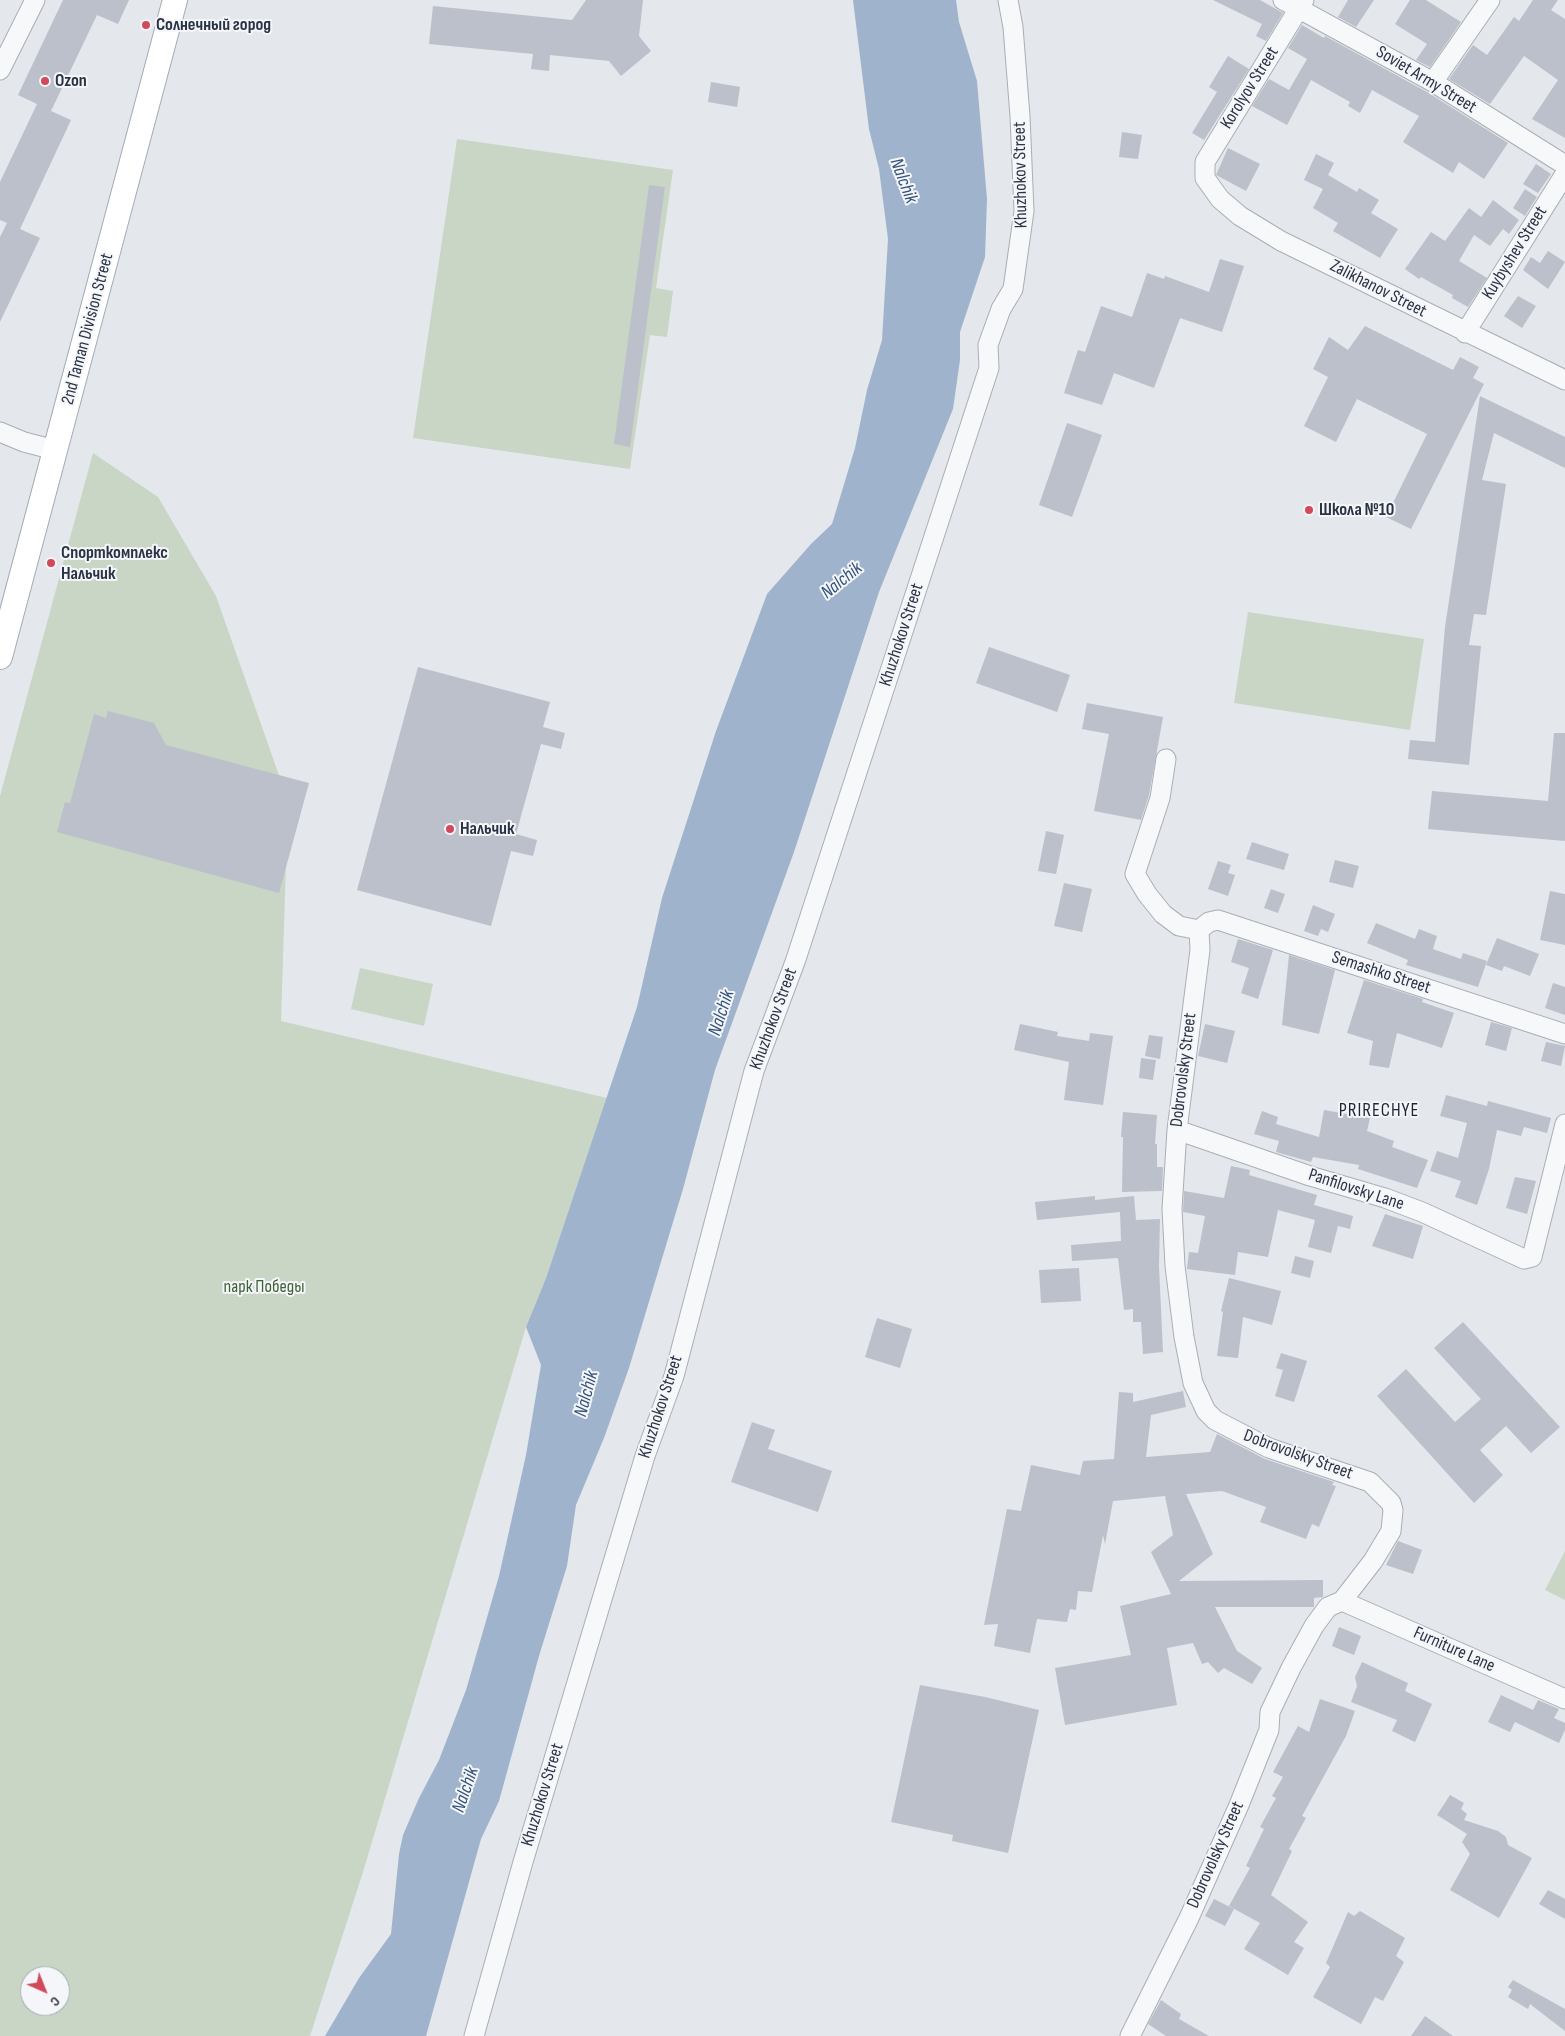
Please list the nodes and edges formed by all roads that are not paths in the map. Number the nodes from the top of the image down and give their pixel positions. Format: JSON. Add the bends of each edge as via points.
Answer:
{"nodes":[{"id":1,"x":35,"y":0,"type":"edge"},
{"id":2,"x":175,"y":0,"type":"edge"},
{"id":3,"x":1008,"y":0,"type":"edge"},
{"id":4,"x":1490,"y":0,"type":"edge"},
{"id":5,"x":1296,"y":2,"type":"edge"},
{"id":6,"x":0,"y":70,"type":"edge"},
{"id":7,"x":1433,"y":82,"type":"junction"},
{"id":8,"x":1565,"y":165,"type":"edge"},
{"id":9,"x":1565,"y":174,"type":"edge"},
{"id":10,"x":1205,"y":178,"type":"joint"},
{"id":11,"x":1465,"y":333,"type":"junction"},
{"id":12,"x":1565,"y":380,"type":"edge"},
{"id":13,"x":0,"y":432,"type":"edge"},
{"id":14,"x":55,"y":450,"type":"junction"},
{"id":15,"x":0,"y":657,"type":"edge"},
{"id":16,"x":1166,"y":759,"type":"dead end"},
{"id":17,"x":1200,"y":930,"type":"junction"},
{"id":18,"x":1565,"y":1034,"type":"edge"},
{"id":19,"x":1565,"y":1124,"type":"edge"},
{"id":20,"x":1177,"y":1130,"type":"junction"},
{"id":21,"x":1342,"y":1600,"type":"junction"},
{"id":22,"x":1565,"y":1699,"type":"edge"},
{"id":23,"x":474,"y":2036,"type":"edge"},
{"id":24,"x":1130,"y":2036,"type":"edge"}],
"edges":[{"from":1,"to":6,"type":"street"},
{"from":2,"to":14,"type":"main road","name":"2nd Taman Division Street"},
{"from":3,"to":23,"type":"street","name":"Khuzhokov Street","via":[[1019,106],[1024,211],[1014,289],[1001,309],[988,345],[989,368],[981,395],[795,962],[754,1071],[674,1376],[642,1465]]},
{"from":4,"to":7,"type":"street"},
{"from":5,"to":7,"type":"street","name":"Soviet Army Street"},
{"from":5,"to":10,"type":"street","name":"Korolyov Street","via":[[1205,162]]},
{"from":7,"to":8,"type":"street","name":"Soviet Army Street"},
{"from":9,"to":11,"type":"street","name":"Kuybyshev Street"},
{"from":10,"to":11,"type":"street","name":"Zalikhanov Street","via":[[1220,198],[1240,216],[1272,236]]},
{"from":11,"to":12,"type":"street","name":"Zalikhanov Street"},
{"from":13,"to":14,"type":"street"},
{"from":14,"to":15,"type":"main road","name":"2nd Taman Division Street"},
{"from":16,"to":17,"type":"street","via":[[1160,798],[1135,874],[1163,914],[1180,926]]},
{"from":17,"to":18,"type":"street","name":"Semashko Street","via":[[1209,922],[1218,920]]},
{"from":17,"to":20,"type":"street","name":"Dobrovolsky Street"},
{"from":19,"to":20,"type":"street","name":"Panfilovsky Lane","via":[[1532,1257],[1524,1259],[1385,1198]]},
{"from":20,"to":21,"type":"street","name":"Dobrovolsky Street","via":[[1172,1209],[1175,1266],[1193,1383],[1206,1411],[1228,1428],[1269,1448],[1370,1482],[1394,1510],[1391,1531],[1373,1561]]},
{"from":21,"to":22,"type":"street","name":"Furniture Lane"},
{"from":21,"to":24,"type":"street","name":"Dobrovolsky Street","via":[[1328,1607],[1290,1668],[1270,1712],[1269,1730],[1239,1805]]}]}
